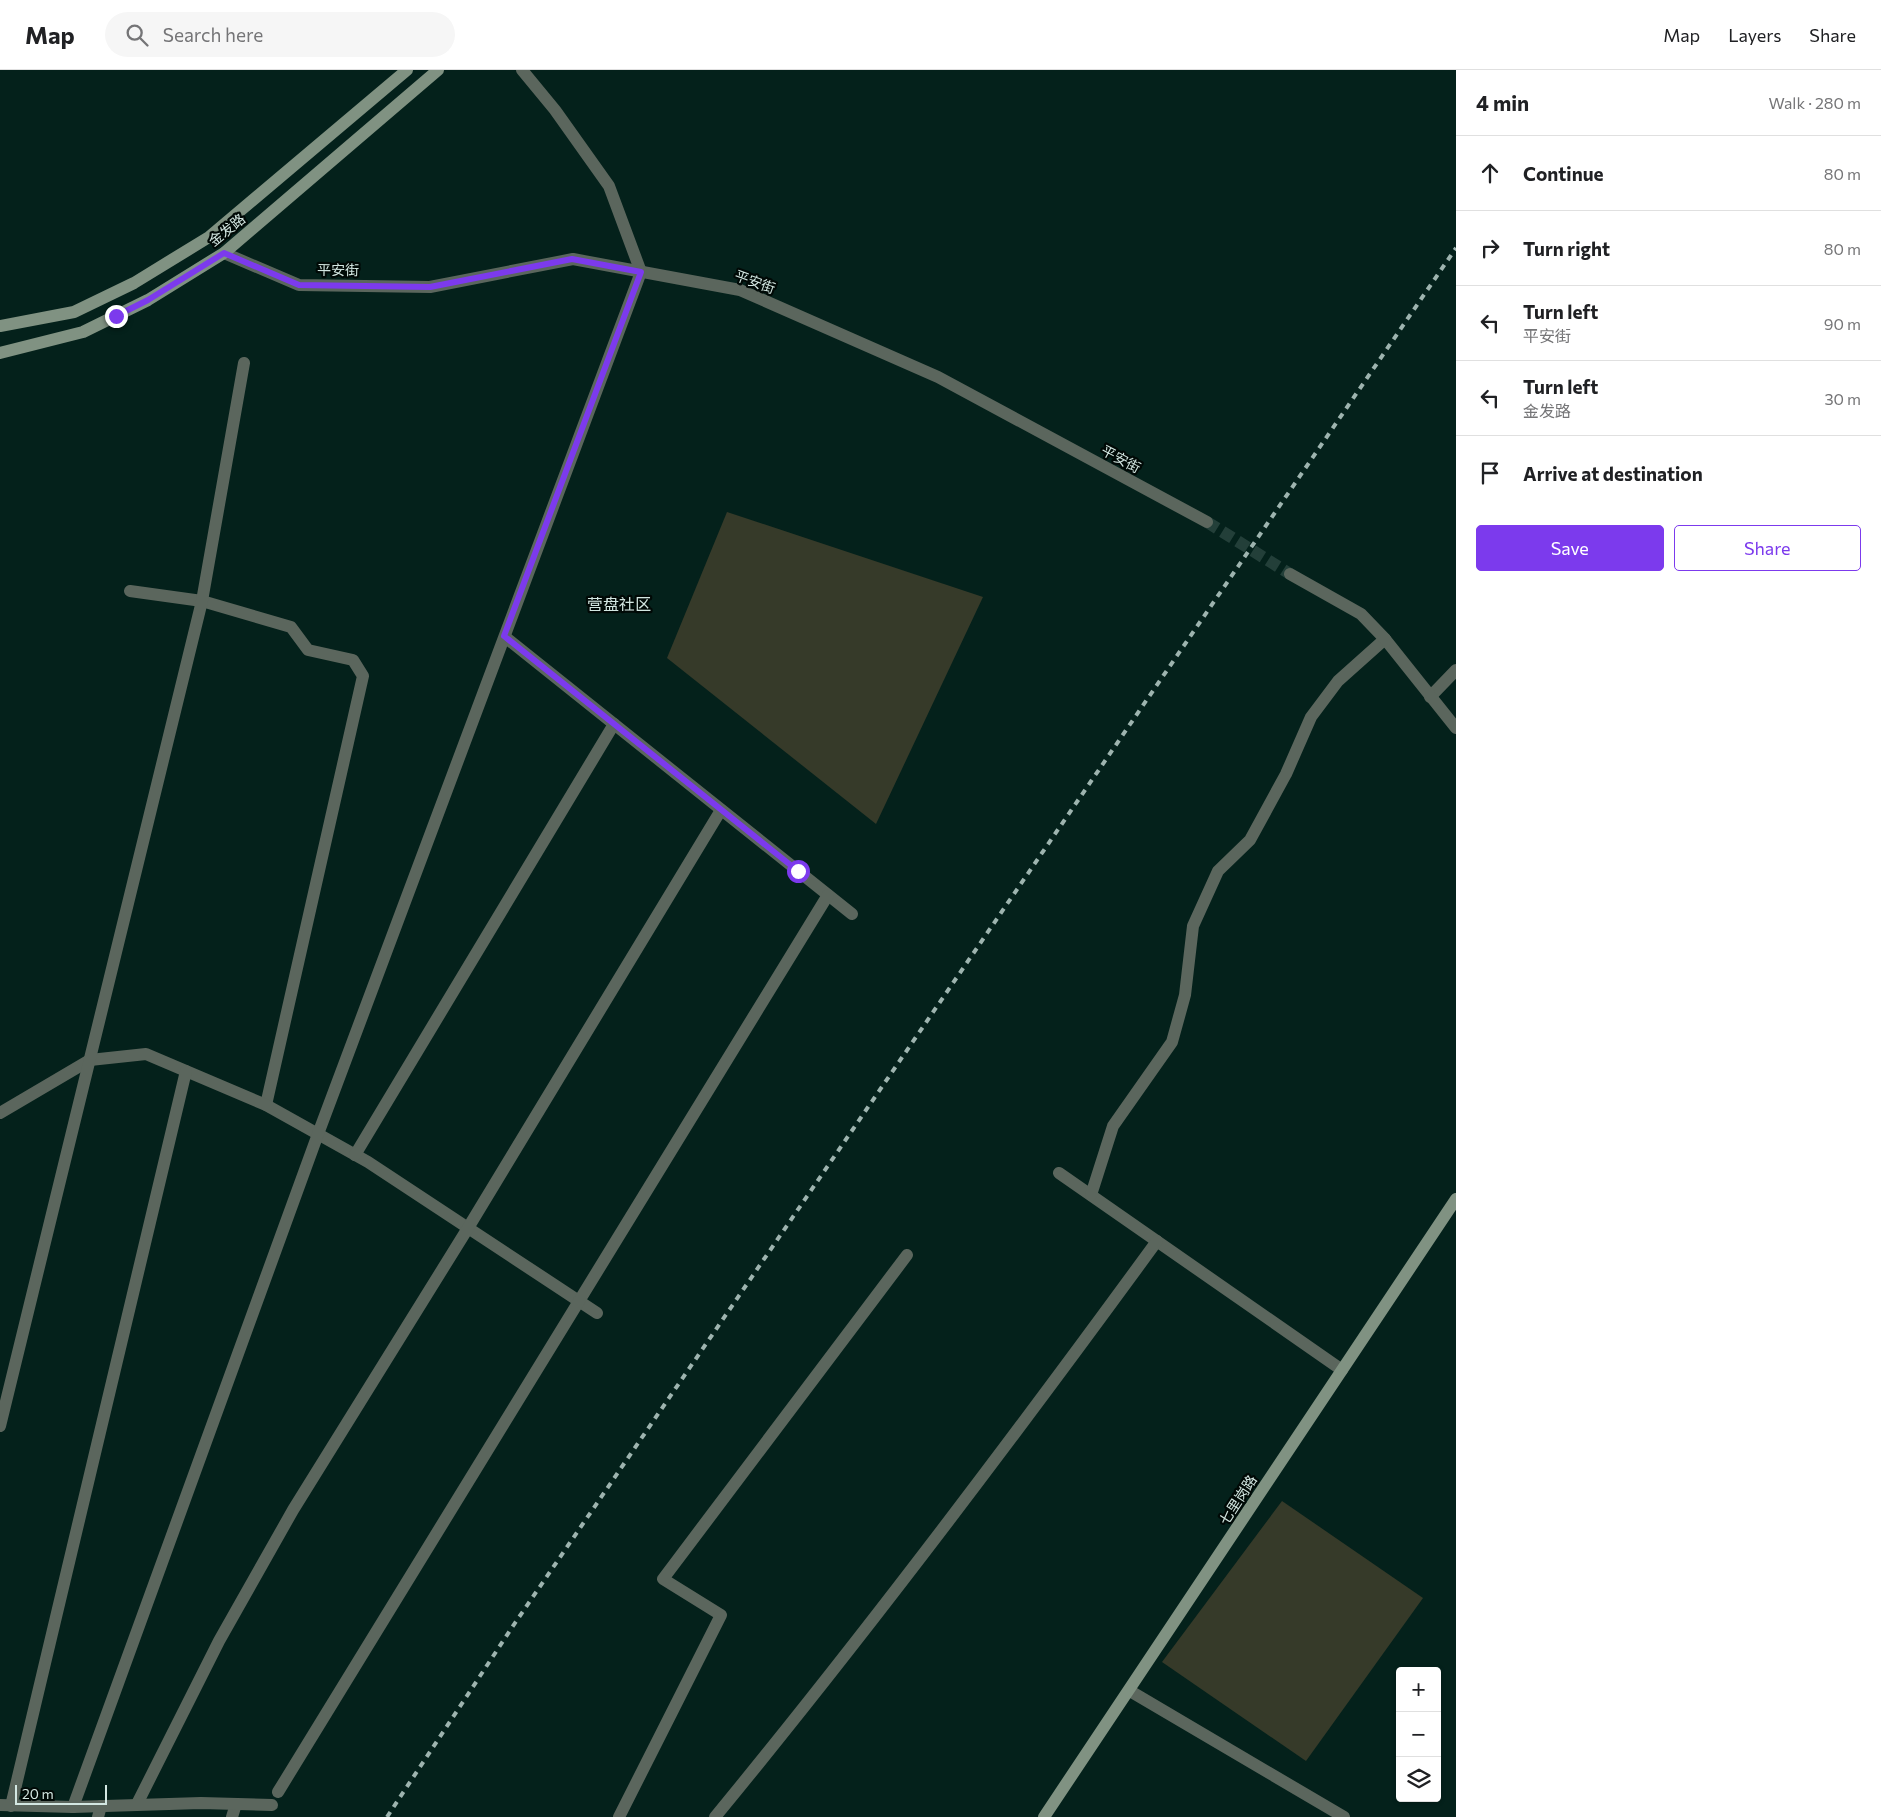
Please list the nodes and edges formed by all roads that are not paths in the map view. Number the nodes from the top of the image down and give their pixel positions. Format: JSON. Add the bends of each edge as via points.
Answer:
{"nodes":[{"id":1,"x":407,"y":70,"type":"edge"},
{"id":2,"x":438,"y":70,"type":"edge"},
{"id":3,"x":522,"y":70,"type":"edge"},
{"id":4,"x":224,"y":253,"type":"junction"},
{"id":5,"x":641,"y":272,"type":"junction"},
{"id":6,"x":0,"y":326,"type":"edge"},
{"id":7,"x":0,"y":353,"type":"edge"},
{"id":8,"x":244,"y":363,"type":"dead end"},
{"id":9,"x":1207,"y":522,"type":"tunnel mouth"},
{"id":10,"x":1290,"y":574,"type":"tunnel mouth"},
{"id":11,"x":130,"y":590,"type":"dead end"},
{"id":12,"x":202,"y":601,"type":"junction"},
{"id":13,"x":504,"y":636,"type":"junction"},
{"id":14,"x":1385,"y":639,"type":"junction"},
{"id":15,"x":1456,"y":670,"type":"edge"},
{"id":16,"x":1430,"y":697,"type":"junction"},
{"id":17,"x":614,"y":724,"type":"junction"},
{"id":18,"x":1456,"y":728,"type":"edge"},
{"id":19,"x":721,"y":810,"type":"junction"},
{"id":20,"x":828,"y":895,"type":"junction"},
{"id":21,"x":852,"y":914,"type":"dead end"},
{"id":22,"x":90,"y":1060,"type":"junction"},
{"id":23,"x":186,"y":1071,"type":"junction"},
{"id":24,"x":266,"y":1105,"type":"junction"},
{"id":25,"x":0,"y":1113,"type":"edge"},
{"id":26,"x":318,"y":1134,"type":"junction"},
{"id":27,"x":355,"y":1155,"type":"junction"},
{"id":28,"x":1059,"y":1173,"type":"dead end"},
{"id":29,"x":1091,"y":1195,"type":"junction"},
{"id":30,"x":1456,"y":1199,"type":"edge"},
{"id":31,"x":468,"y":1228,"type":"junction"},
{"id":32,"x":1157,"y":1241,"type":"junction"},
{"id":33,"x":907,"y":1255,"type":"dead end"},
{"id":34,"x":578,"y":1301,"type":"junction"},
{"id":35,"x":597,"y":1313,"type":"dead end"},
{"id":36,"x":1342,"y":1370,"type":"junction"},
{"id":37,"x":0,"y":1426,"type":"edge"},
{"id":38,"x":1130,"y":1691,"type":"junction"},
{"id":39,"x":278,"y":1792,"type":"dead end"},
{"id":40,"x":137,"y":1804,"type":"junction"},
{"id":41,"x":236,"y":1804,"type":"junction"},
{"id":42,"x":272,"y":1804,"type":"dead end"},
{"id":43,"x":6,"y":1805,"type":"edge"},
{"id":44,"x":73,"y":1807,"type":"junction"},
{"id":45,"x":99,"y":1811,"type":"edge"},
{"id":46,"x":232,"y":1817,"type":"edge"},
{"id":47,"x":619,"y":1817,"type":"edge"},
{"id":48,"x":715,"y":1817,"type":"edge"},
{"id":49,"x":1044,"y":1817,"type":"edge"},
{"id":50,"x":1344,"y":1817,"type":"edge"}],
"edges":[{"from":1,"to":6,"type":"main road","name":"金发路","via":[[209,237],[134,283],[74,312]]},
{"from":2,"to":4,"type":"main road","name":"金发路"},
{"from":3,"to":5,"type":"street","via":[[609,186]]},
{"from":4,"to":5,"type":"street","name":"平安街","via":[[299,285],[430,287],[572,259]]},
{"from":4,"to":7,"type":"main road","name":"金发路","via":[[148,300],[83,332]]},
{"from":5,"to":9,"type":"street","name":"平安街","via":[[740,290],[938,377]]},
{"from":5,"to":13,"type":"street"},
{"from":8,"to":12,"type":"street"},
{"from":10,"to":14,"type":"street","via":[[1361,614]]},
{"from":11,"to":12,"type":"street"},
{"from":12,"to":22,"type":"street"},
{"from":12,"to":24,"type":"street","via":[[291,627],[308,650],[352,660],[363,676]]},
{"from":13,"to":17,"type":"street"},
{"from":13,"to":26,"type":"street"},
{"from":14,"to":16,"type":"street"},
{"from":14,"to":29,"type":"street","via":[[1338,681],[1310,717],[1286,774],[1250,840],[1218,871],[1193,926],[1185,995],[1172,1042],[1113,1126]]},
{"from":15,"to":16,"type":"street"},
{"from":16,"to":18,"type":"street"},
{"from":17,"to":19,"type":"street"},
{"from":17,"to":27,"type":"street"},
{"from":19,"to":20,"type":"street"},
{"from":19,"to":31,"type":"street"},
{"from":20,"to":21,"type":"street"},
{"from":20,"to":34,"type":"street"},
{"from":22,"to":23,"type":"street","via":[[146,1054]]},
{"from":22,"to":25,"type":"street"},
{"from":22,"to":37,"type":"street"},
{"from":23,"to":24,"type":"street"},
{"from":23,"to":43,"type":"street"},
{"from":24,"to":26,"type":"street"},
{"from":26,"to":27,"type":"street"},
{"from":26,"to":44,"type":"street"},
{"from":27,"to":31,"type":"street"},
{"from":28,"to":29,"type":"street"},
{"from":29,"to":32,"type":"street"},
{"from":30,"to":36,"type":"main road","name":"七里岗路"},
{"from":31,"to":34,"type":"street"},
{"from":31,"to":40,"type":"street","via":[[293,1510],[219,1642]]},
{"from":32,"to":36,"type":"street"},
{"from":32,"to":48,"type":"street","via":[[818,1692]]},
{"from":33,"to":47,"type":"street","via":[[663,1579],[720,1614]]},
{"from":34,"to":35,"type":"street"},
{"from":34,"to":39,"type":"street"},
{"from":36,"to":38,"type":"main road","name":"七里岗路"},
{"from":38,"to":49,"type":"main road","name":"七里岗路"},
{"from":38,"to":50,"type":"street"},
{"from":40,"to":41,"type":"street"},
{"from":40,"to":45,"type":"street"},
{"from":41,"to":42,"type":"street"},
{"from":41,"to":46,"type":"street"},
{"from":43,"to":44,"type":"street"},
{"from":44,"to":45,"type":"street"}]}
